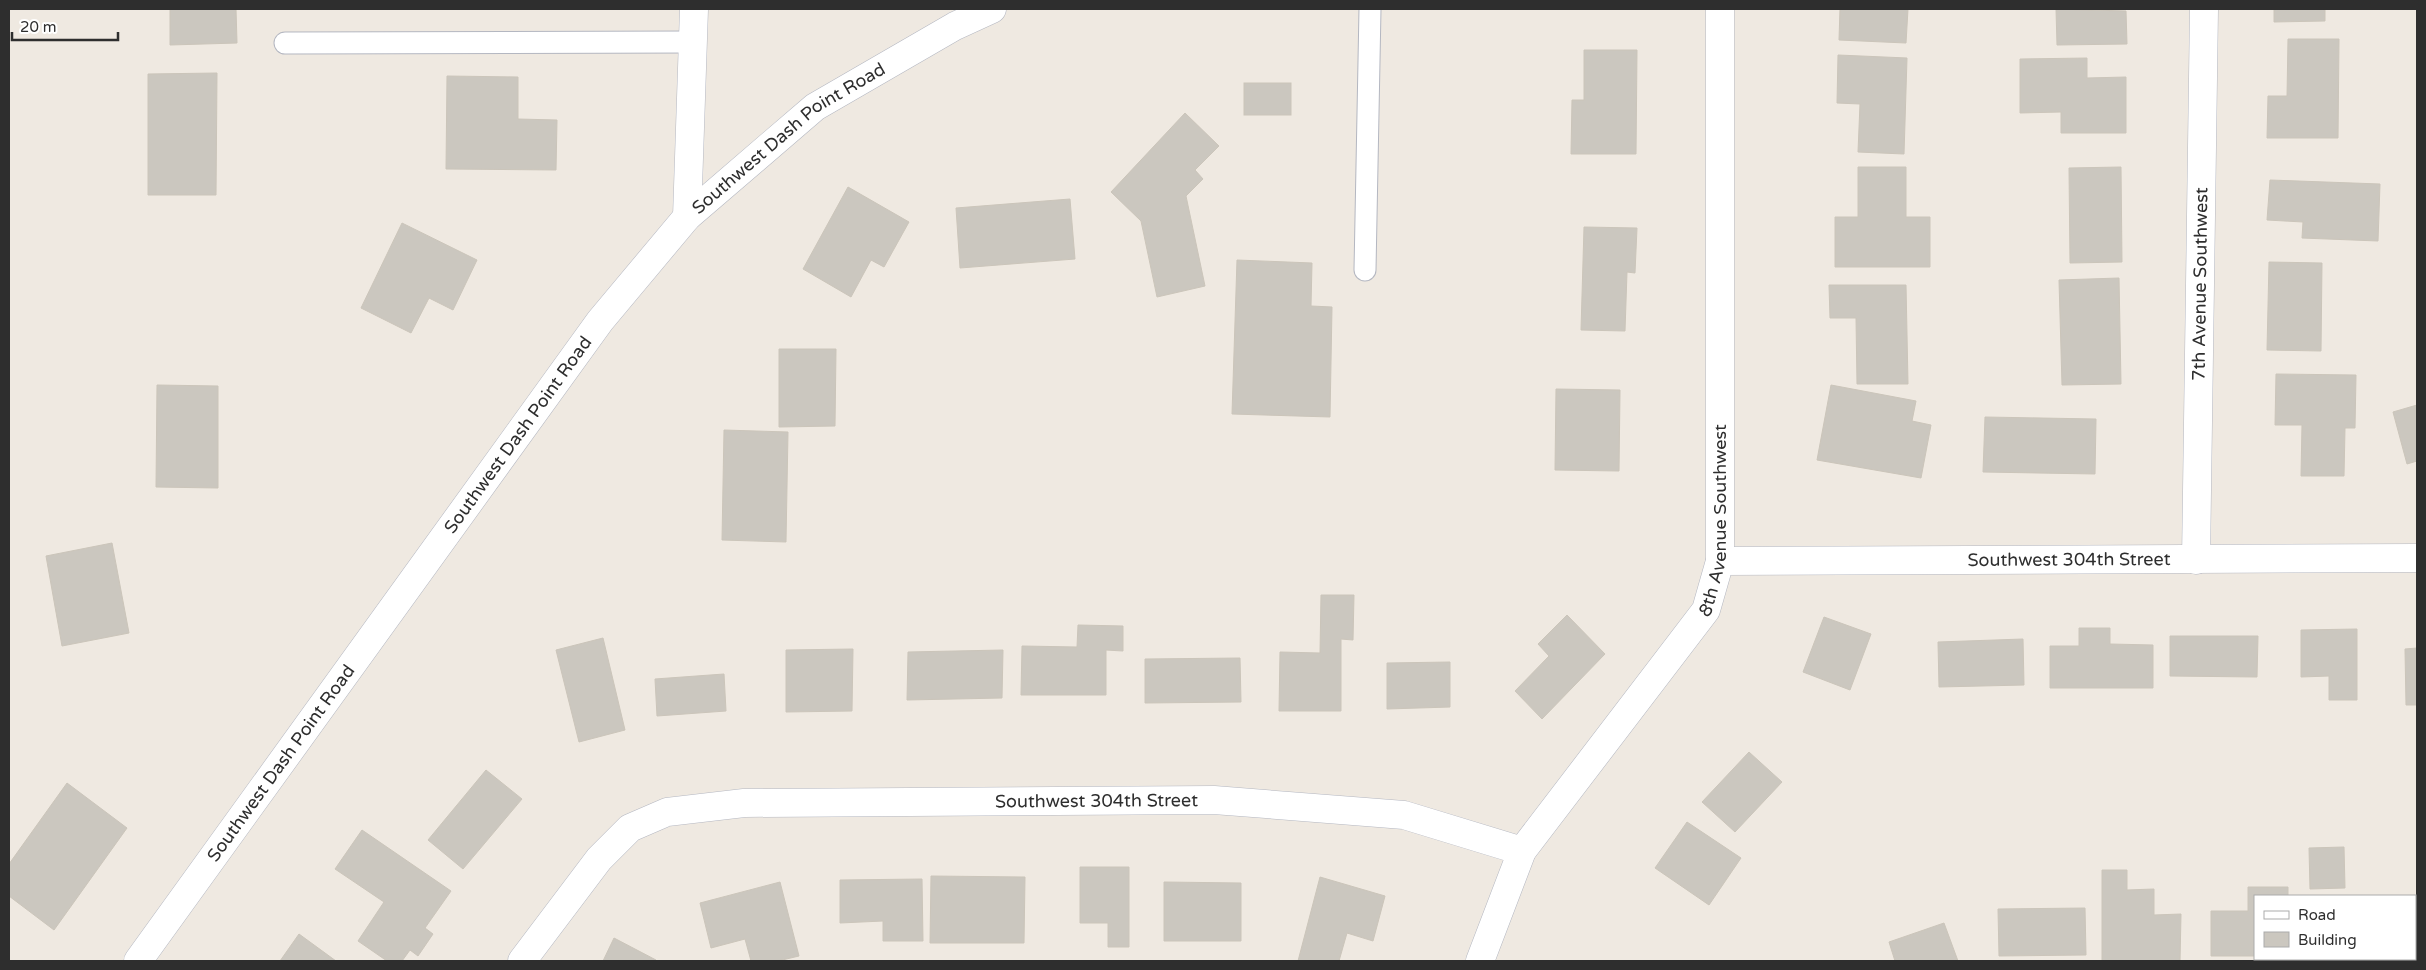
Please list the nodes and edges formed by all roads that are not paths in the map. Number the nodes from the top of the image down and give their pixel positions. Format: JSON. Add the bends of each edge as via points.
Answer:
{"nodes":[{"id":1,"x":694,"y":9,"type":"edge"},
{"id":2,"x":992,"y":9,"type":"edge"},
{"id":3,"x":1370,"y":9,"type":"edge"},
{"id":4,"x":1720,"y":9,"type":"edge"},
{"id":5,"x":2204,"y":9,"type":"edge"},
{"id":6,"x":693,"y":42,"type":"junction"},
{"id":7,"x":285,"y":43,"type":"dead end"},
{"id":8,"x":687,"y":217,"type":"junction"},
{"id":9,"x":1365,"y":270,"type":"dead end"},
{"id":10,"x":2417,"y":558,"type":"edge"},
{"id":11,"x":2196,"y":560,"type":"junction"},
{"id":12,"x":1720,"y":561,"type":"junction"},
{"id":13,"x":1522,"y":851,"type":"junction"},
{"id":14,"x":138,"y":961,"type":"edge"},
{"id":15,"x":522,"y":961,"type":"edge"},
{"id":16,"x":1480,"y":961,"type":"edge"}],
"edges":[{"from":1,"to":6,"type":"street"},
{"from":2,"to":8,"type":"street","name":"Southwest Dash Point Road","via":[[955,26],[815,107]]},
{"from":3,"to":9,"type":"lane"},
{"from":4,"to":12,"type":"street","name":"8th Avenue Southwest"},
{"from":5,"to":11,"type":"street","name":"7th Avenue Southwest"},
{"from":6,"to":7,"type":"lane"},
{"from":6,"to":8,"type":"street"},
{"from":8,"to":14,"type":"street","name":"Southwest Dash Point Road","via":[[600,321]]},
{"from":10,"to":11,"type":"street","name":"Southwest 304th Street"},
{"from":11,"to":12,"type":"street","name":"Southwest 304th Street"},
{"from":12,"to":13,"type":"street","name":"8th Avenue Southwest","via":[[1706,610]]},
{"from":13,"to":15,"type":"street","name":"Southwest 304th Street","via":[[1404,815],[1214,800],[744,803],[667,812],[630,828],[599,859]]},
{"from":13,"to":16,"type":"street","name":"8th Avenue Southwest"}]}
